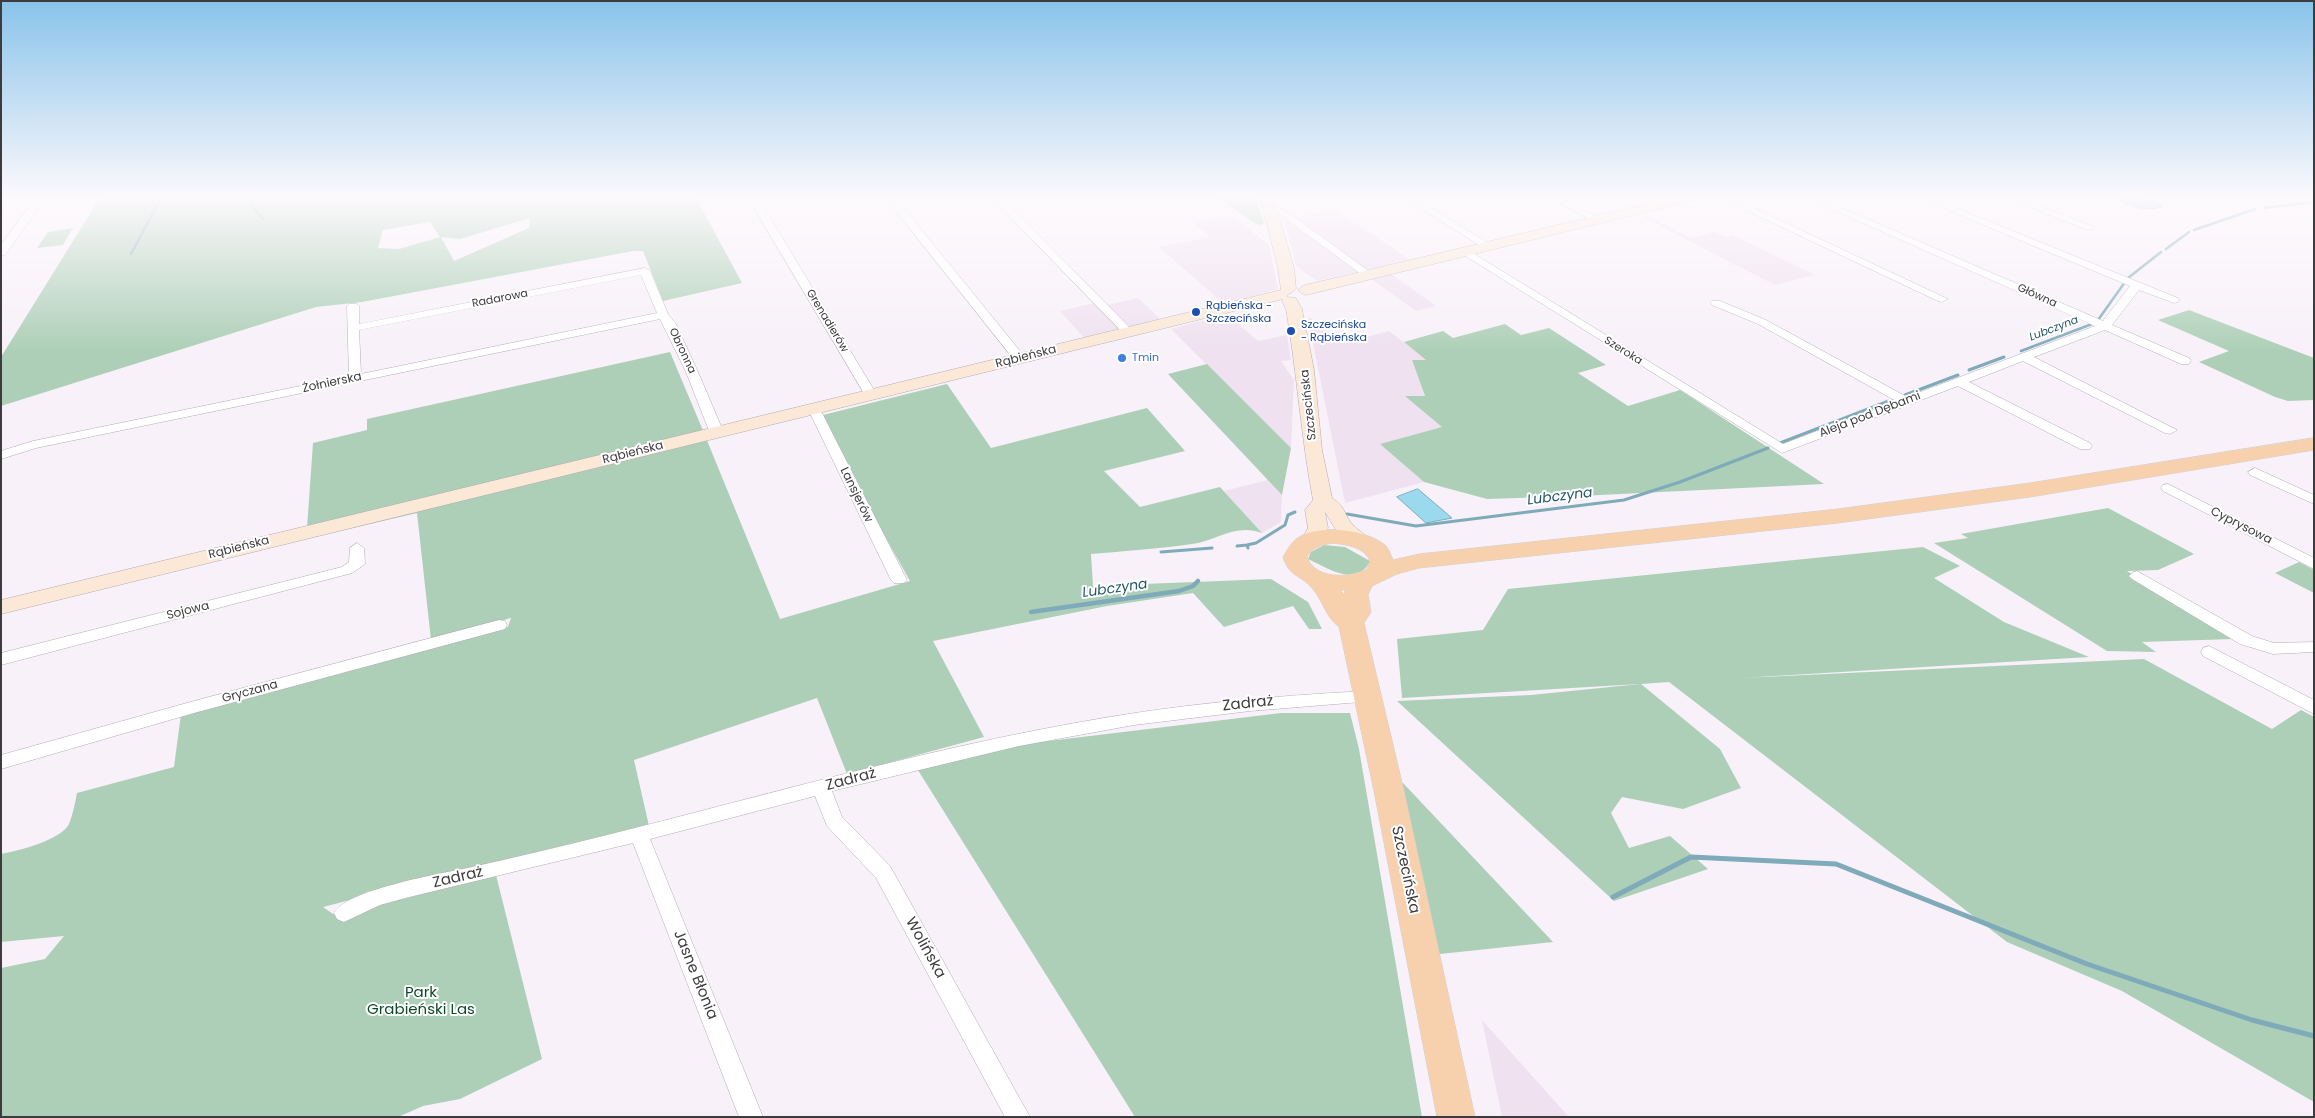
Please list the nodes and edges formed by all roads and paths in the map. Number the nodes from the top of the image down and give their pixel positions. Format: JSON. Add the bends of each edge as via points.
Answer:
{"nodes":[{"id":1,"x":783,"y":248,"type":"edge"},
{"id":2,"x":931,"y":248,"type":"edge"},
{"id":3,"x":1046,"y":248,"type":"edge"},
{"id":4,"x":1282,"y":248,"type":"edge"},
{"id":5,"x":1332,"y":248,"type":"edge"},
{"id":6,"x":1479,"y":248,"type":"edge"},
{"id":7,"x":1833,"y":248,"type":"edge"},
{"id":8,"x":1927,"y":248,"type":"edge"},
{"id":9,"x":2047,"y":248,"type":"edge"},
{"id":10,"x":1464,"y":252,"type":"junction"},
{"id":11,"x":645,"y":271,"type":"joint"},
{"id":12,"x":1369,"y":275,"type":"junction"},
{"id":13,"x":2137,"y":285,"type":"junction"},
{"id":14,"x":1296,"y":294,"type":"junction"},
{"id":15,"x":1942,"y":299,"type":"dead end"},
{"id":16,"x":2174,"y":300,"type":"dead end"},
{"id":17,"x":1716,"y":303,"type":"dead end"},
{"id":18,"x":353,"y":306,"type":"dead end"},
{"id":19,"x":663,"y":315,"type":"junction"},
{"id":20,"x":2105,"y":326,"type":"junction"},
{"id":21,"x":354,"y":328,"type":"junction"},
{"id":22,"x":1129,"y":333,"type":"junction"},
{"id":23,"x":2022,"y":356,"type":"junction"},
{"id":24,"x":1020,"y":359,"type":"junction"},
{"id":25,"x":2185,"y":361,"type":"dead end"},
{"id":26,"x":355,"y":379,"type":"junction"},
{"id":27,"x":1958,"y":381,"type":"junction"},
{"id":28,"x":871,"y":395,"type":"junction"},
{"id":29,"x":1905,"y":401,"type":"junction"},
{"id":30,"x":814,"y":409,"type":"junction"},
{"id":31,"x":2170,"y":430,"type":"dead end"},
{"id":32,"x":717,"y":432,"type":"junction"},
{"id":33,"x":2314,"y":433,"type":"edge"},
{"id":34,"x":2314,"y":444,"type":"edge"},
{"id":35,"x":2086,"y":446,"type":"dead end"},
{"id":36,"x":1782,"y":450,"type":"joint"},
{"id":37,"x":1,"y":455,"type":"edge"},
{"id":38,"x":2255,"y":472,"type":"dead end"},
{"id":39,"x":2168,"y":488,"type":"dead end"},
{"id":40,"x":2314,"y":500,"type":"edge"},
{"id":41,"x":1323,"y":501,"type":"junction"},
{"id":42,"x":1311,"y":540,"type":"junction"},
{"id":43,"x":1361,"y":541,"type":"junction"},
{"id":44,"x":357,"y":548,"type":"dead end"},
{"id":45,"x":2314,"y":564,"type":"edge"},
{"id":46,"x":2137,"y":576,"type":"dead end"},
{"id":47,"x":1370,"y":577,"type":"junction"},
{"id":48,"x":899,"y":580,"type":"dead end"},
{"id":49,"x":1319,"y":580,"type":"junction"},
{"id":50,"x":1,"y":606,"type":"edge"},
{"id":51,"x":1350,"y":623,"type":"junction"},
{"id":52,"x":499,"y":625,"type":"dead end"},
{"id":53,"x":2314,"y":647,"type":"edge"},
{"id":54,"x":2209,"y":652,"type":"dead end"},
{"id":55,"x":1,"y":659,"type":"edge"},
{"id":56,"x":1367,"y":697,"type":"junction"},
{"id":57,"x":2314,"y":708,"type":"edge"},
{"id":58,"x":1,"y":762,"type":"edge"},
{"id":59,"x":821,"y":788,"type":"junction"},
{"id":60,"x":639,"y":834,"type":"junction"},
{"id":61,"x":344,"y":913,"type":"dead end"},
{"id":62,"x":751,"y":1117,"type":"edge"},
{"id":63,"x":1018,"y":1117,"type":"edge"},
{"id":64,"x":1456,"y":1117,"type":"edge"}],
"edges":[{"from":1,"to":28,"type":"street","name":"Grenadierów"},
{"from":2,"to":24,"type":"street"},
{"from":3,"to":22,"type":"street"},
{"from":4,"to":14,"type":"street","name":"Szczecińska"},
{"from":5,"to":12,"type":"street"},
{"from":6,"to":10,"type":"street","name":"Rąbieńska"},
{"from":7,"to":15,"type":"street"},
{"from":8,"to":20,"type":"street","name":"Główna"},
{"from":9,"to":13,"type":"street"},
{"from":10,"to":12,"type":"street","name":"Rąbieńska"},
{"from":10,"to":36,"type":"street","name":"Szeroka"},
{"from":11,"to":19,"type":"street","name":"Obronna"},
{"from":11,"to":21,"type":"street","name":"Radarowa"},
{"from":12,"to":14,"type":"street","name":"Rąbieńska"},
{"from":13,"to":16,"type":"street"},
{"from":13,"to":20,"type":"street"},
{"from":14,"to":22,"type":"street","name":"Rąbieńska"},
{"from":14,"to":41,"type":"street","name":"Szczecińska","via":[[1313,450]]},
{"from":17,"to":29,"type":"street","via":[[1762,322]]},
{"from":18,"to":21,"type":"street"},
{"from":19,"to":26,"type":"street","name":"Żołnierska"},
{"from":19,"to":32,"type":"street","name":"Obronna","via":[[670,324]]},
{"from":20,"to":23,"type":"street","name":"Aleja pod Dębami"},
{"from":20,"to":25,"type":"street","name":"Główna"},
{"from":21,"to":26,"type":"street"},
{"from":22,"to":24,"type":"street","name":"Rąbieńska"},
{"from":23,"to":27,"type":"street","name":"Aleja pod Dębami"},
{"from":23,"to":31,"type":"street"},
{"from":24,"to":28,"type":"street","name":"Rąbieńska"},
{"from":26,"to":37,"type":"street","name":"Żołnierska","via":[[33,445]]},
{"from":27,"to":29,"type":"street","name":"Aleja pod Dębami"},
{"from":27,"to":35,"type":"street"},
{"from":28,"to":30,"type":"street","name":"Rąbieńska"},
{"from":29,"to":36,"type":"street","name":"Aleja pod Dębami"},
{"from":30,"to":32,"type":"street","name":"Rąbieńska"},
{"from":30,"to":48,"type":"street","name":"Lansjerów"},
{"from":32,"to":50,"type":"street","name":"Rąbieńska"},
{"from":33,"to":43,"type":"main road","via":[[2016,480],[1837,504],[1410,548]]},
{"from":34,"to":47,"type":"main road","via":[[1940,503],[1749,527],[1419,561]]},
{"from":38,"to":40,"type":"street"},
{"from":39,"to":45,"type":"street","name":"Cyprysowa"},
{"from":41,"to":42,"type":"street","name":"Szczecińska","via":[[1315,510],[1318,528]]},
{"from":41,"to":43,"type":"street","via":[[1335,509],[1343,527]]},
{"from":42,"to":43,"type":"main road","via":[[1327,537]]},
{"from":42,"to":49,"type":"main road","via":[[1296,552],[1295,561]]},
{"from":43,"to":47,"type":"main road","via":[[1383,562]]},
{"from":44,"to":55,"type":"street","name":"Sojowa","via":[[357,564],[347,570]]},
{"from":46,"to":53,"type":"street","via":[[2246,640],[2273,649]]},
{"from":47,"to":49,"type":"main road","via":[[1338,583]]},
{"from":47,"to":51,"type":"main road","name":"Szczecińska","via":[[1356,590],[1358,612]]},
{"from":49,"to":51,"type":"main road","name":"Szczecińska","via":[[1332,596],[1338,614]]},
{"from":51,"to":56,"type":"main road","name":"Szczecińska"},
{"from":52,"to":58,"type":"street","name":"Gryczana"},
{"from":54,"to":57,"type":"street"},
{"from":56,"to":59,"type":"street","name":"Zadraż","via":[[1313,698],[1232,706],[1097,726],[964,752]]},
{"from":56,"to":64,"type":"main road","name":"Szczecińska"},
{"from":59,"to":60,"type":"street","name":"Zadraż"},
{"from":59,"to":63,"type":"street","name":"Wolińska","via":[[834,821],[883,872]]},
{"from":60,"to":61,"type":"street","name":"Zadraż","via":[[427,885],[368,901]]},
{"from":60,"to":62,"type":"street","name":"Jasne Błonia"}]}
